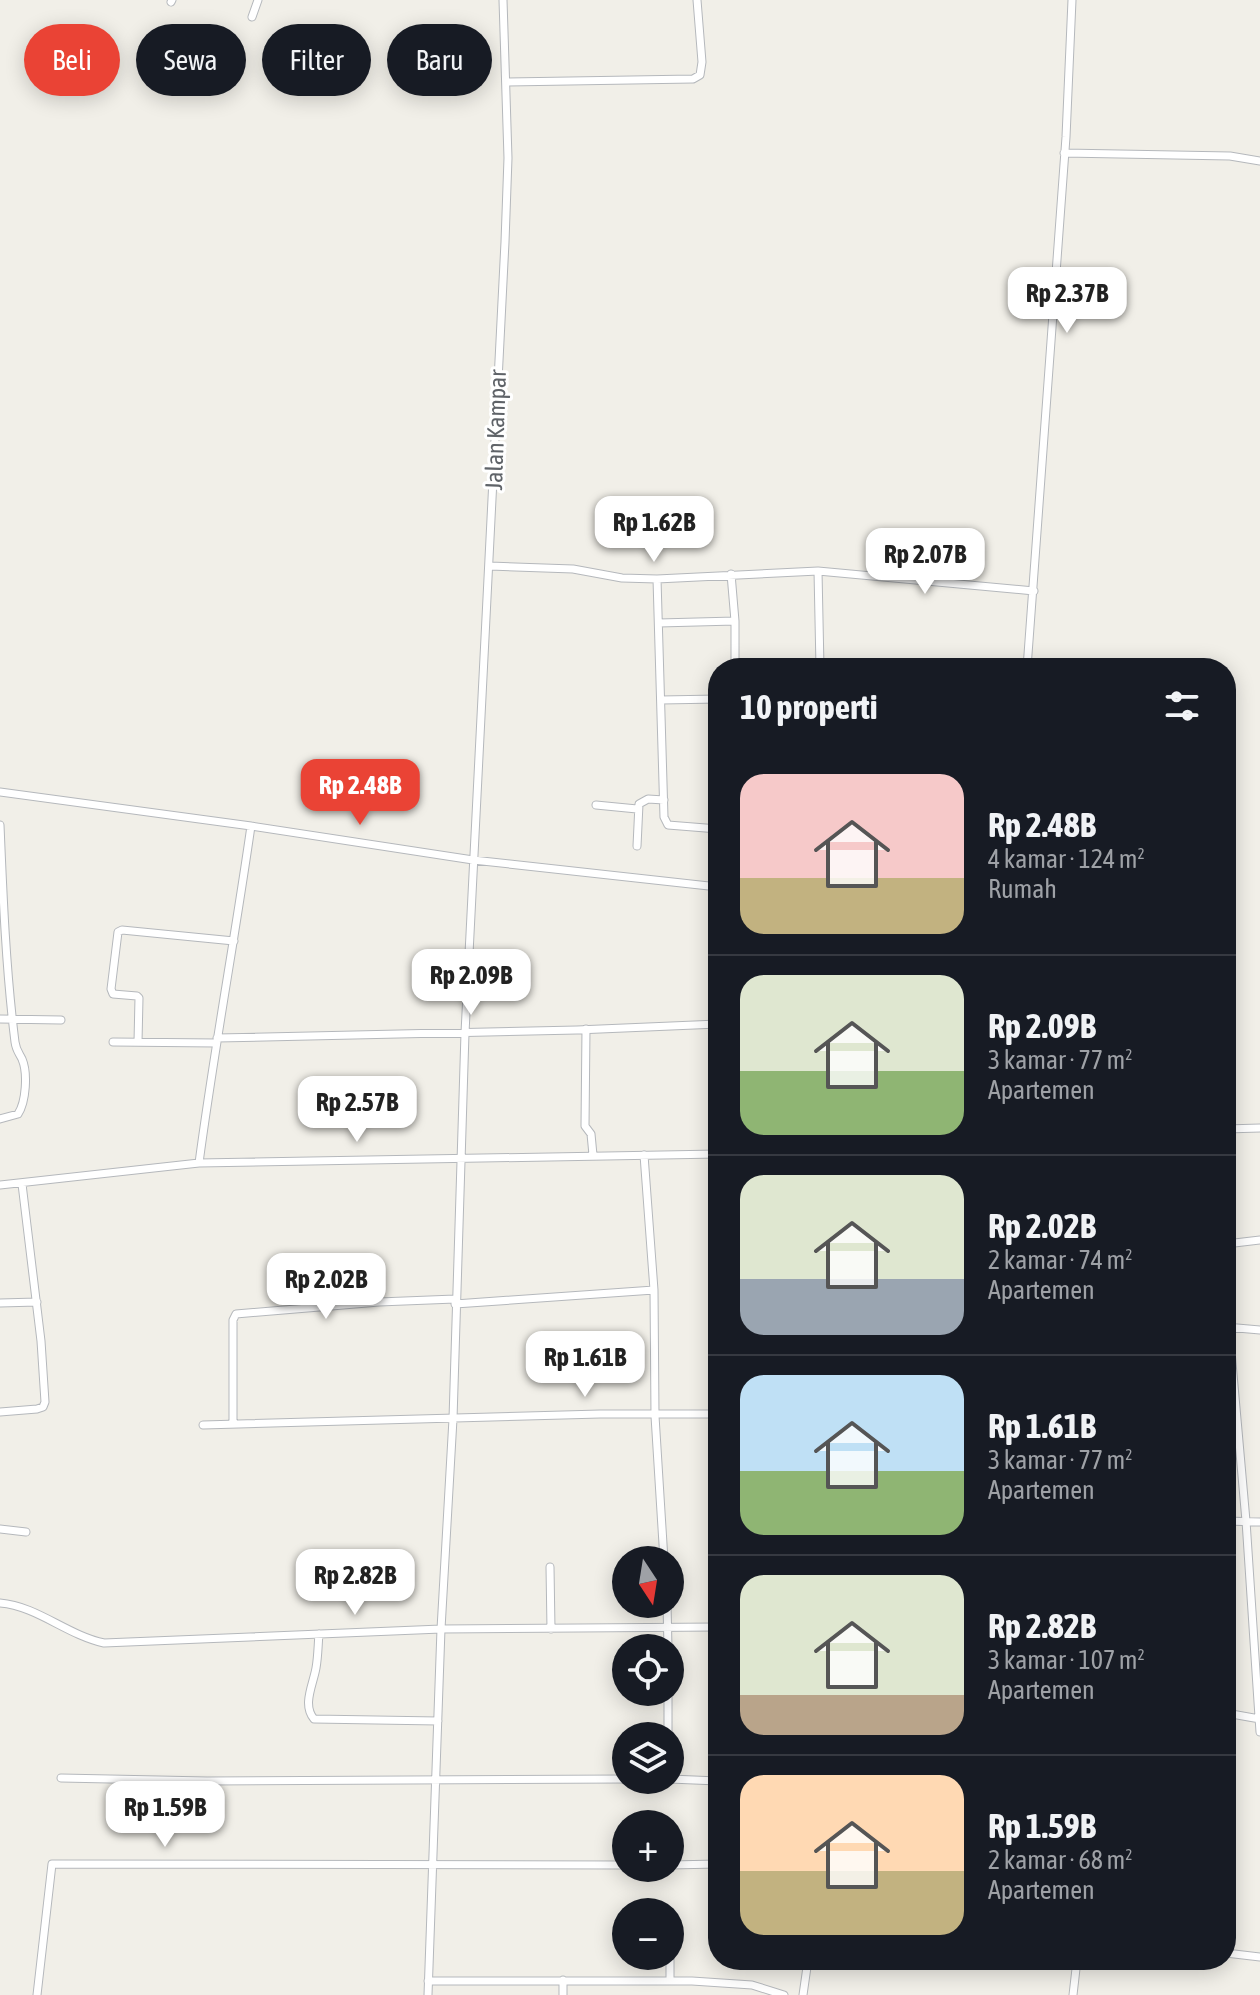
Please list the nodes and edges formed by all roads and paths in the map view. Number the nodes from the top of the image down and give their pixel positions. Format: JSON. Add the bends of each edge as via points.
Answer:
{"nodes":[{"id":1,"x":258,"y":0,"type":"edge"},
{"id":2,"x":503,"y":0,"type":"edge"},
{"id":3,"x":697,"y":0,"type":"edge"},
{"id":4,"x":1072,"y":0,"type":"edge"},
{"id":5,"x":252,"y":17,"type":"dead end"},
{"id":6,"x":507,"y":82,"type":"junction"},
{"id":7,"x":1064,"y":153,"type":"junction"},
{"id":8,"x":1260,"y":161,"type":"edge"},
{"id":9,"x":490,"y":566,"type":"junction"},
{"id":10,"x":818,"y":571,"type":"junction"},
{"id":11,"x":731,"y":574,"type":"junction"},
{"id":12,"x":657,"y":579,"type":"junction"},
{"id":13,"x":1034,"y":591,"type":"junction"},
{"id":14,"x":735,"y":621,"type":"junction"},
{"id":15,"x":659,"y":623,"type":"junction"},
{"id":16,"x":735,"y":658,"type":"edge"},
{"id":17,"x":820,"y":658,"type":"edge"},
{"id":18,"x":1028,"y":658,"type":"edge"},
{"id":19,"x":708,"y":699,"type":"edge"},
{"id":20,"x":661,"y":700,"type":"junction"},
{"id":21,"x":0,"y":792,"type":"edge"},
{"id":22,"x":664,"y":800,"type":"junction"},
{"id":23,"x":596,"y":805,"type":"dead end"},
{"id":24,"x":637,"y":809,"type":"junction"},
{"id":25,"x":0,"y":825,"type":"edge"},
{"id":26,"x":251,"y":826,"type":"junction"},
{"id":27,"x":708,"y":828,"type":"edge"},
{"id":28,"x":0,"y":846,"type":"edge"},
{"id":29,"x":637,"y":846,"type":"dead end"},
{"id":30,"x":473,"y":860,"type":"junction"},
{"id":31,"x":708,"y":886,"type":"edge"},
{"id":32,"x":2,"y":913,"type":"edge"},
{"id":33,"x":234,"y":941,"type":"junction"},
{"id":34,"x":0,"y":1019,"type":"edge"},
{"id":35,"x":13,"y":1019,"type":"junction"},
{"id":36,"x":61,"y":1020,"type":"dead end"},
{"id":37,"x":708,"y":1024,"type":"edge"},
{"id":38,"x":586,"y":1029,"type":"junction"},
{"id":39,"x":465,"y":1033,"type":"junction"},
{"id":40,"x":220,"y":1039,"type":"junction"},
{"id":41,"x":113,"y":1042,"type":"dead end"},
{"id":42,"x":138,"y":1042,"type":"junction"},
{"id":43,"x":0,"y":1119,"type":"edge"},
{"id":44,"x":1260,"y":1128,"type":"edge"},
{"id":45,"x":1236,"y":1129,"type":"edge"},
{"id":46,"x":708,"y":1154,"type":"edge"},
{"id":47,"x":593,"y":1155,"type":"junction"},
{"id":48,"x":644,"y":1155,"type":"junction"},
{"id":49,"x":459,"y":1157,"type":"junction"},
{"id":50,"x":199,"y":1163,"type":"junction"},
{"id":51,"x":22,"y":1184,"type":"junction"},
{"id":52,"x":0,"y":1185,"type":"edge"},
{"id":53,"x":1260,"y":1240,"type":"edge"},
{"id":54,"x":1236,"y":1243,"type":"edge"},
{"id":55,"x":654,"y":1290,"type":"junction"},
{"id":56,"x":37,"y":1302,"type":"junction"},
{"id":57,"x":455,"y":1302,"type":"junction"},
{"id":58,"x":0,"y":1303,"type":"edge"},
{"id":59,"x":1236,"y":1328,"type":"edge"},
{"id":60,"x":1260,"y":1330,"type":"edge"},
{"id":61,"x":0,"y":1412,"type":"edge"},
{"id":62,"x":1236,"y":1413,"type":"edge"},
{"id":63,"x":708,"y":1414,"type":"edge"},
{"id":64,"x":655,"y":1416,"type":"junction"},
{"id":65,"x":453,"y":1419,"type":"junction"},
{"id":66,"x":233,"y":1424,"type":"junction"},
{"id":67,"x":203,"y":1425,"type":"dead end"},
{"id":68,"x":1236,"y":1521,"type":"edge"},
{"id":69,"x":1246,"y":1521,"type":"junction"},
{"id":70,"x":1260,"y":1522,"type":"edge"},
{"id":71,"x":0,"y":1529,"type":"edge"},
{"id":72,"x":26,"y":1532,"type":"dead end"},
{"id":73,"x":663,"y":1546,"type":"edge"},
{"id":74,"x":550,"y":1567,"type":"dead end"},
{"id":75,"x":0,"y":1603,"type":"edge"},
{"id":76,"x":668,"y":1618,"type":"edge"},
{"id":77,"x":668,"y":1627,"type":"junction"},
{"id":78,"x":708,"y":1627,"type":"edge"},
{"id":79,"x":441,"y":1629,"type":"junction"},
{"id":80,"x":551,"y":1629,"type":"junction"},
{"id":81,"x":319,"y":1634,"type":"junction"},
{"id":82,"x":668,"y":1634,"type":"edge"},
{"id":83,"x":1236,"y":1715,"type":"edge"},
{"id":84,"x":1259,"y":1718,"type":"edge"},
{"id":85,"x":438,"y":1721,"type":"junction"},
{"id":86,"x":1260,"y":1732,"type":"edge"},
{"id":87,"x":61,"y":1778,"type":"dead end"},
{"id":88,"x":436,"y":1779,"type":"junction"},
{"id":89,"x":612,"y":1779,"type":"edge"},
{"id":90,"x":684,"y":1780,"type":"edge"},
{"id":91,"x":708,"y":1781,"type":"edge"},
{"id":92,"x":708,"y":1864,"type":"edge"},
{"id":93,"x":612,"y":1865,"type":"edge"},
{"id":94,"x":684,"y":1865,"type":"edge"},
{"id":95,"x":433,"y":1866,"type":"junction"},
{"id":96,"x":1236,"y":1954,"type":"edge"},
{"id":97,"x":1260,"y":1957,"type":"edge"},
{"id":98,"x":670,"y":1970,"type":"edge"},
{"id":99,"x":807,"y":1970,"type":"edge"},
{"id":100,"x":1076,"y":1970,"type":"edge"},
{"id":101,"x":563,"y":1980,"type":"junction"},
{"id":102,"x":670,"y":1980,"type":"junction"},
{"id":103,"x":428,"y":1981,"type":"junction"},
{"id":104,"x":37,"y":1995,"type":"edge"},
{"id":105,"x":428,"y":1995,"type":"edge"},
{"id":106,"x":563,"y":1995,"type":"edge"},
{"id":107,"x":784,"y":1995,"type":"edge"},
{"id":108,"x":803,"y":1995,"type":"edge"},
{"id":109,"x":1073,"y":1995,"type":"edge"}],
"edges":[{"from":1,"to":5,"type":"street"},
{"from":2,"to":6,"type":"street","name":"Jalan Kampar"},
{"from":3,"to":6,"type":"street","via":[[702,62],[700,75],[693,79]]},
{"from":4,"to":7,"type":"street"},
{"from":6,"to":9,"type":"street","name":"Jalan Kampar"},
{"from":7,"to":8,"type":"street"},
{"from":7,"to":13,"type":"street"},
{"from":9,"to":12,"type":"street"},
{"from":9,"to":30,"type":"street","name":"Jalan Kampar"},
{"from":10,"to":11,"type":"street"},
{"from":10,"to":13,"type":"street"},
{"from":10,"to":17,"type":"street"},
{"from":11,"to":12,"type":"street"},
{"from":11,"to":14,"type":"street"},
{"from":12,"to":15,"type":"street"},
{"from":13,"to":18,"type":"street"},
{"from":14,"to":15,"type":"street"},
{"from":14,"to":16,"type":"street"},
{"from":15,"to":20,"type":"street"},
{"from":19,"to":20,"type":"street"},
{"from":20,"to":22,"type":"street"},
{"from":21,"to":26,"type":"street"},
{"from":22,"to":24,"type":"street","via":[[641,801]]},
{"from":22,"to":27,"type":"street","via":[[668,825]]},
{"from":23,"to":24,"type":"street"},
{"from":24,"to":29,"type":"street"},
{"from":25,"to":28,"type":"street"},
{"from":26,"to":30,"type":"street"},
{"from":26,"to":33,"type":"street"},
{"from":28,"to":32,"type":"street"},
{"from":30,"to":31,"type":"street"},
{"from":30,"to":39,"type":"street","name":"Jalan Kampar"},
{"from":32,"to":35,"type":"street"},
{"from":33,"to":40,"type":"street"},
{"from":33,"to":42,"type":"street","via":[[118,932],[111,989],[113,994],[139,998]]},
{"from":34,"to":35,"type":"street"},
{"from":35,"to":36,"type":"street"},
{"from":35,"to":43,"type":"street","via":[[15,1046],[23,1060],[23,1105],[18,1114]]},
{"from":37,"to":38,"type":"street"},
{"from":38,"to":39,"type":"street"},
{"from":38,"to":47,"type":"street","via":[[585,1126]]},
{"from":39,"to":40,"type":"street"},
{"from":39,"to":49,"type":"street","name":"Jalan Kampar"},
{"from":40,"to":42,"type":"street"},
{"from":40,"to":50,"type":"street"},
{"from":41,"to":42,"type":"street"},
{"from":44,"to":45,"type":"street"},
{"from":46,"to":48,"type":"street"},
{"from":47,"to":48,"type":"street"},
{"from":47,"to":49,"type":"street"},
{"from":48,"to":55,"type":"street"},
{"from":49,"to":50,"type":"street"},
{"from":49,"to":57,"type":"street","name":"Jalan Kampar"},
{"from":50,"to":51,"type":"street"},
{"from":51,"to":52,"type":"street"},
{"from":51,"to":56,"type":"street"},
{"from":53,"to":54,"type":"street"},
{"from":55,"to":57,"type":"street"},
{"from":55,"to":64,"type":"street"},
{"from":56,"to":58,"type":"street"},
{"from":56,"to":61,"type":"street","via":[[44,1406]]},
{"from":57,"to":65,"type":"street","name":"Jalan Kampar"},
{"from":57,"to":66,"type":"street","via":[[236,1314]]},
{"from":59,"to":60,"type":"street"},
{"from":62,"to":69,"type":"street"},
{"from":63,"to":64,"type":"street"},
{"from":64,"to":65,"type":"street"},
{"from":64,"to":73,"type":"street"},
{"from":65,"to":66,"type":"street"},
{"from":65,"to":79,"type":"street","name":"Jalan Kampar"},
{"from":66,"to":67,"type":"street"},
{"from":68,"to":69,"type":"street"},
{"from":69,"to":70,"type":"street"},
{"from":69,"to":84,"type":"street"},
{"from":71,"to":72,"type":"street"},
{"from":74,"to":80,"type":"street"},
{"from":75,"to":81,"type":"street","via":[[104,1643]]},
{"from":76,"to":77,"type":"street"},
{"from":77,"to":78,"type":"street"},
{"from":77,"to":80,"type":"street"},
{"from":77,"to":82,"type":"street"},
{"from":79,"to":80,"type":"street"},
{"from":79,"to":81,"type":"street"},
{"from":79,"to":85,"type":"street","name":"Jalan Kampar"},
{"from":81,"to":85,"type":"street","via":[[308,1704],[314,1719]]},
{"from":83,"to":84,"type":"street"},
{"from":84,"to":86,"type":"street"},
{"from":85,"to":88,"type":"street","name":"Jalan Kampar"},
{"from":87,"to":88,"type":"street"},
{"from":88,"to":89,"type":"street"},
{"from":88,"to":95,"type":"street","name":"Jalan Kampar"},
{"from":90,"to":91,"type":"street"},
{"from":92,"to":94,"type":"street"},
{"from":93,"to":95,"type":"street"},
{"from":95,"to":103,"type":"street","name":"Jalan Kampar"},
{"from":95,"to":104,"type":"street","via":[[52,1864]]},
{"from":96,"to":97,"type":"street"},
{"from":98,"to":102,"type":"street"},
{"from":99,"to":108,"type":"street"},
{"from":100,"to":109,"type":"street"},
{"from":101,"to":102,"type":"street"},
{"from":101,"to":103,"type":"street"},
{"from":101,"to":106,"type":"street"},
{"from":102,"to":107,"type":"street","via":[[752,1985]]},
{"from":103,"to":105,"type":"street","name":"Jalan Kampar"}]}
